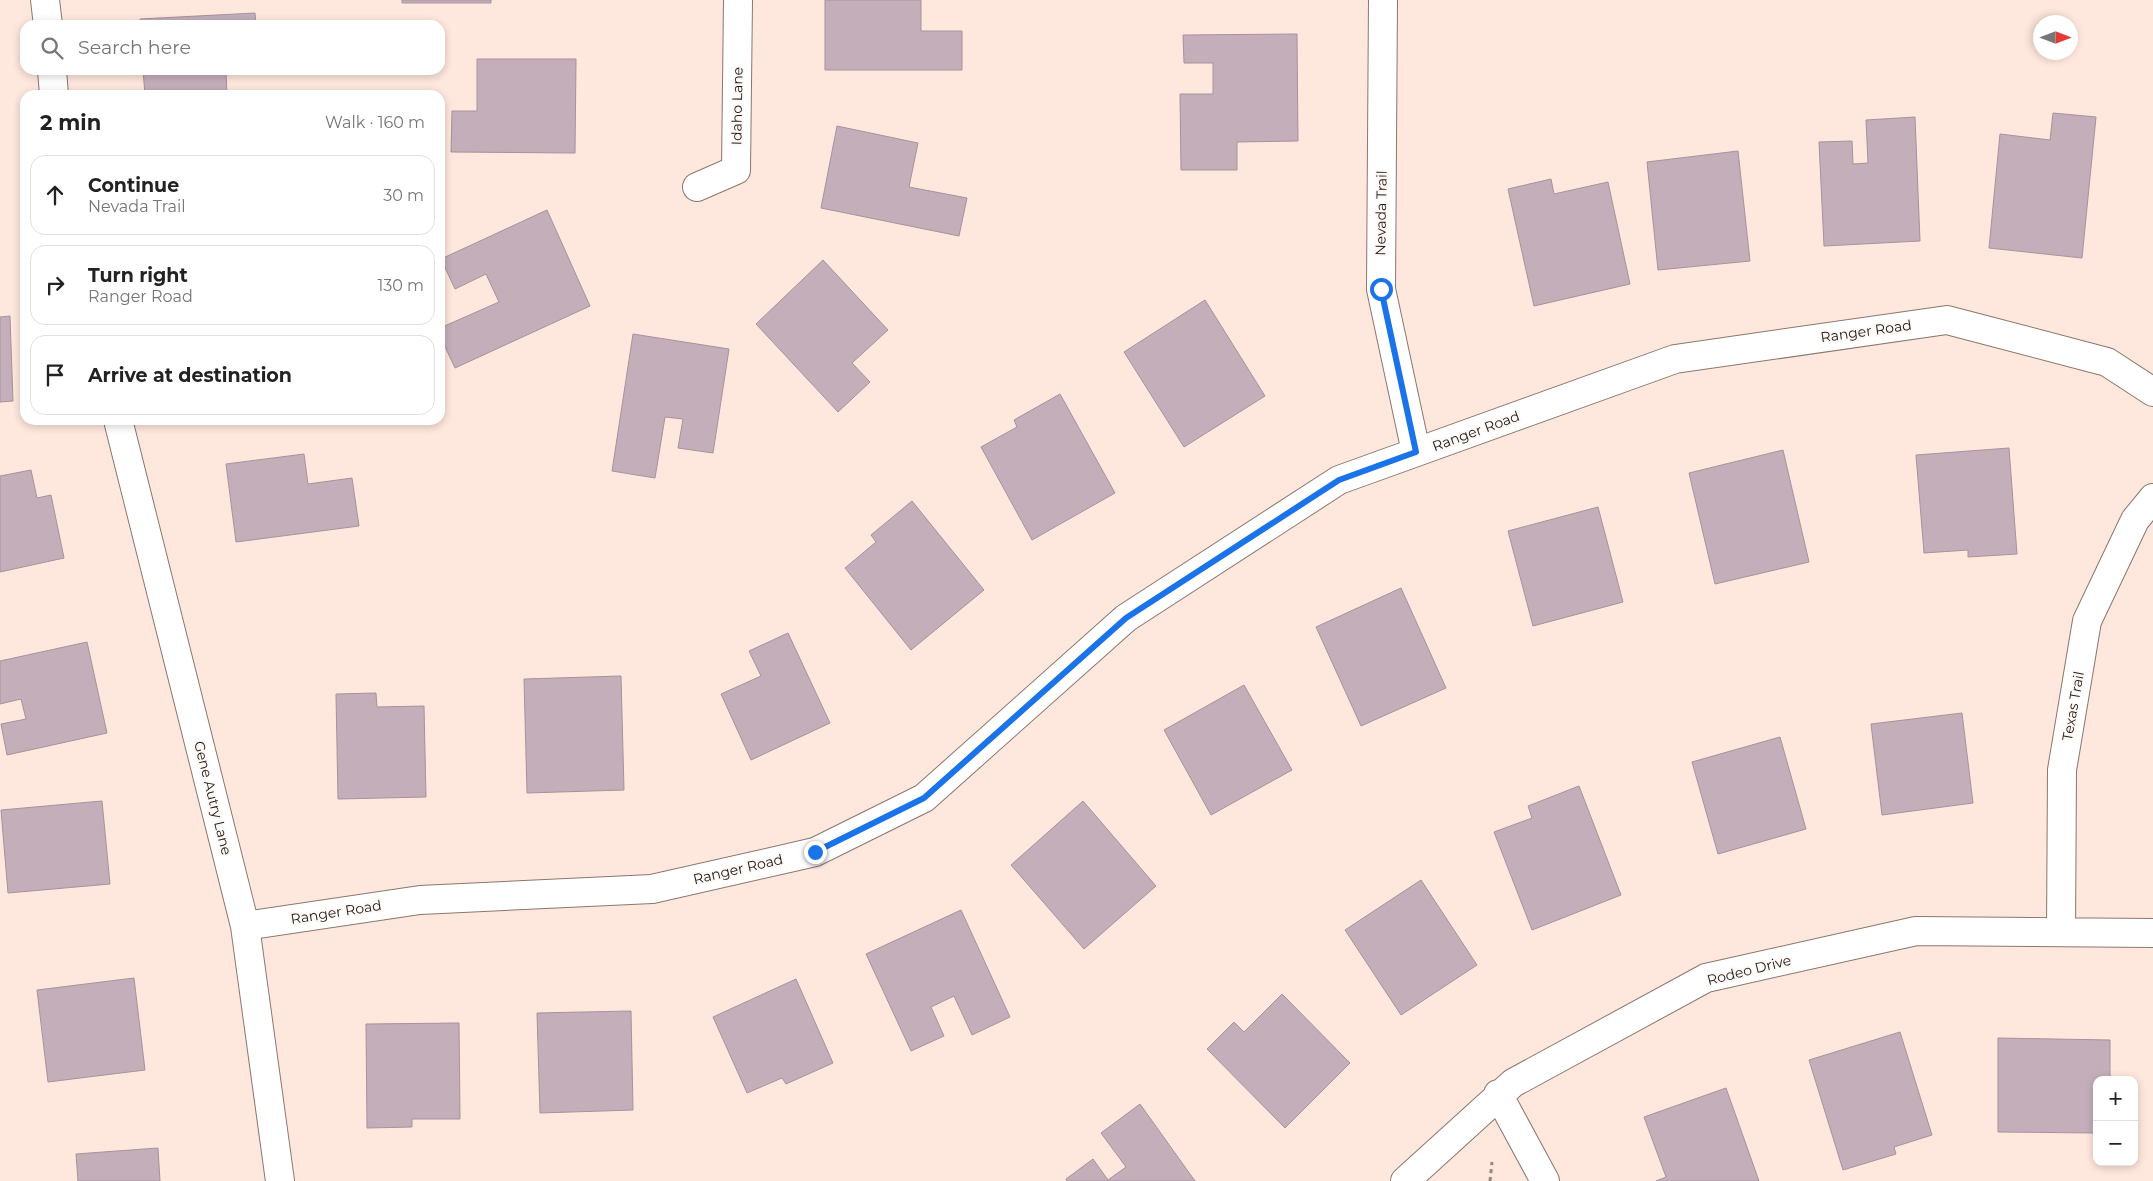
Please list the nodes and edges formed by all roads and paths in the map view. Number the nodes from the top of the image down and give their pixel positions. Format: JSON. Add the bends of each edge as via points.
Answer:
{"nodes":[{"id":1,"x":45,"y":0,"type":"edge"},
{"id":2,"x":738,"y":0,"type":"edge"},
{"id":3,"x":1384,"y":0,"type":"edge"},
{"id":4,"x":47,"y":20,"type":"edge"},
{"id":5,"x":52,"y":75,"type":"edge"},
{"id":6,"x":54,"y":90,"type":"edge"},
{"id":7,"x":697,"y":187,"type":"dead end"},
{"id":8,"x":2153,"y":392,"type":"edge"},
{"id":9,"x":119,"y":425,"type":"edge"},
{"id":10,"x":1416,"y":452,"type":"junction"},
{"id":11,"x":2153,"y":498,"type":"edge"},
{"id":12,"x":245,"y":926,"type":"junction"},
{"id":13,"x":2061,"y":932,"type":"junction"},
{"id":14,"x":2153,"y":933,"type":"edge"},
{"id":15,"x":1498,"y":1094,"type":"junction"},
{"id":16,"x":1492,"y":1162,"type":"dead end"},
{"id":17,"x":280,"y":1181,"type":"edge"},
{"id":18,"x":1405,"y":1181,"type":"edge"},
{"id":19,"x":1490,"y":1181,"type":"edge"},
{"id":20,"x":1545,"y":1181,"type":"edge"}],
"edges":[{"from":1,"to":4,"type":"street"},
{"from":2,"to":7,"type":"street","name":"Idaho Lane","via":[[736,170]]},
{"from":3,"to":10,"type":"street","name":"Nevada Trail","via":[[1381,289]]},
{"from":5,"to":6,"type":"street"},
{"from":8,"to":10,"type":"street","name":"Ranger Road","via":[[2107,362],[1947,320],[1676,359]]},
{"from":9,"to":12,"type":"street","name":"Gene Autry Lane"},
{"from":10,"to":12,"type":"street","name":"Ranger Road","via":[[1339,480],[1126,618],[924,798],[815,852],[652,889],[420,900]]},
{"from":11,"to":13,"type":"street","name":"Texas Trail","via":[[2135,520],[2087,621],[2062,770]]},
{"from":12,"to":17,"type":"street","name":"Gene Autry Lane"},
{"from":13,"to":14,"type":"street","name":"Rodeo Drive"},
{"from":13,"to":15,"type":"street","name":"Rodeo Drive","via":[[1916,931],[1706,978]]},
{"from":15,"to":18,"type":"street","name":"Rodeo Drive"},
{"from":15,"to":20,"type":"street"},
{"from":16,"to":19,"type":"path"}]}
